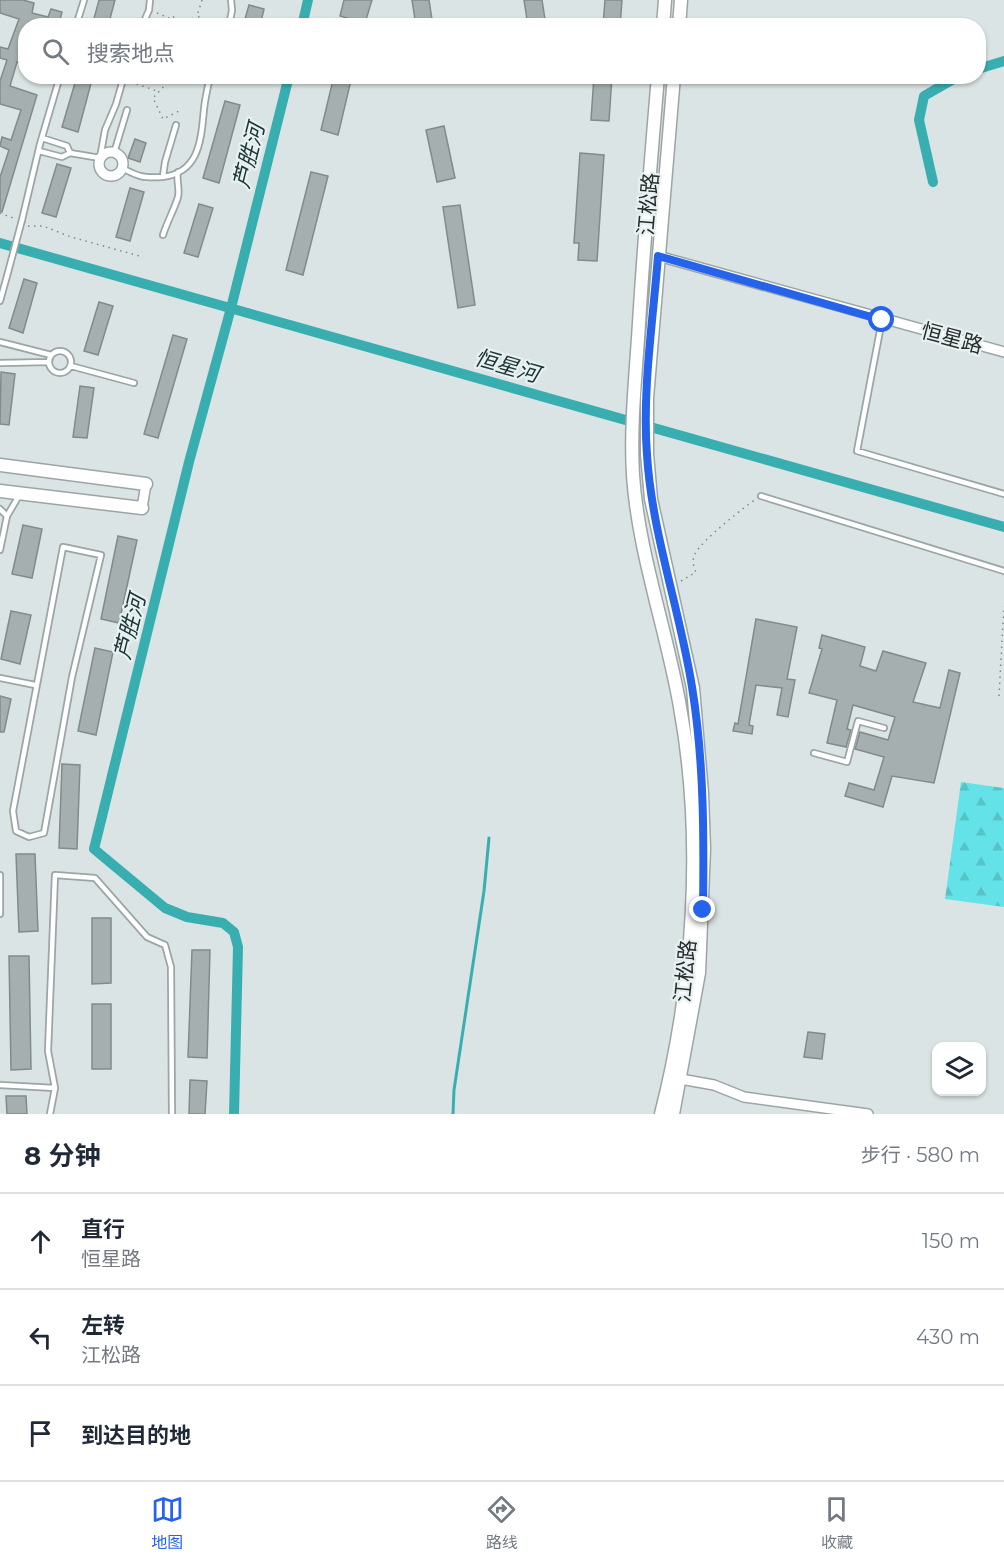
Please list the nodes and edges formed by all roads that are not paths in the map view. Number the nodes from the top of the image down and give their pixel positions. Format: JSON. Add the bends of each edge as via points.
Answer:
{"nodes":[{"id":1,"x":84,"y":0,"type":"edge"},
{"id":2,"x":150,"y":0,"type":"edge"},
{"id":3,"x":231,"y":0,"type":"edge"},
{"id":4,"x":665,"y":0,"type":"edge"},
{"id":5,"x":681,"y":0,"type":"edge"},
{"id":6,"x":78,"y":18,"type":"edge"},
{"id":7,"x":146,"y":18,"type":"edge"},
{"id":8,"x":230,"y":18,"type":"edge"},
{"id":9,"x":664,"y":18,"type":"edge"},
{"id":10,"x":679,"y":18,"type":"edge"},
{"id":11,"x":58,"y":84,"type":"edge"},
{"id":12,"x":121,"y":84,"type":"edge"},
{"id":13,"x":208,"y":84,"type":"edge"},
{"id":14,"x":657,"y":84,"type":"edge"},
{"id":15,"x":673,"y":84,"type":"edge"},
{"id":16,"x":127,"y":110,"type":"dead end"},
{"id":17,"x":176,"y":125,"type":"dead end"},
{"id":18,"x":42,"y":138,"type":"junction"},
{"id":19,"x":39,"y":151,"type":"junction"},
{"id":20,"x":70,"y":153,"type":"junction"},
{"id":21,"x":114,"y":153,"type":"junction"},
{"id":22,"x":100,"y":159,"type":"junction"},
{"id":23,"x":122,"y":168,"type":"junction"},
{"id":24,"x":178,"y":172,"type":"junction"},
{"id":25,"x":163,"y":176,"type":"junction"},
{"id":26,"x":163,"y":235,"type":"dead end"},
{"id":27,"x":658,"y":256,"type":"junction"},
{"id":28,"x":0,"y":301,"type":"edge"},
{"id":29,"x":882,"y":320,"type":"junction"},
{"id":30,"x":0,"y":342,"type":"edge"},
{"id":31,"x":1004,"y":352,"type":"edge"},
{"id":32,"x":51,"y":355,"type":"junction"},
{"id":33,"x":49,"y":362,"type":"junction"},
{"id":34,"x":0,"y":363,"type":"edge"},
{"id":35,"x":71,"y":366,"type":"junction"},
{"id":36,"x":134,"y":383,"type":"dead end"},
{"id":37,"x":0,"y":465,"type":"edge"},
{"id":38,"x":146,"y":484,"type":"joint"},
{"id":39,"x":0,"y":491,"type":"edge"},
{"id":40,"x":21,"y":494,"type":"junction"},
{"id":41,"x":1004,"y":494,"type":"edge"},
{"id":42,"x":761,"y":496,"type":"road end"},
{"id":43,"x":142,"y":507,"type":"joint"},
{"id":44,"x":0,"y":508,"type":"edge"},
{"id":45,"x":7,"y":516,"type":"junction"},
{"id":46,"x":0,"y":550,"type":"edge"},
{"id":47,"x":1004,"y":571,"type":"edge"},
{"id":48,"x":671,"y":586,"type":"junction"},
{"id":49,"x":654,"y":587,"type":"junction"},
{"id":50,"x":0,"y":678,"type":"edge"},
{"id":51,"x":35,"y":685,"type":"junction"},
{"id":52,"x":884,"y":728,"type":"dead end"},
{"id":53,"x":814,"y":753,"type":"dead end"},
{"id":54,"x":0,"y":875,"type":"edge"},
{"id":55,"x":0,"y":914,"type":"edge"},
{"id":56,"x":675,"y":1078,"type":"junction"},
{"id":57,"x":0,"y":1086,"type":"edge"},
{"id":58,"x":55,"y":1088,"type":"junction"},
{"id":59,"x":50,"y":1114,"type":"edge"},
{"id":60,"x":172,"y":1114,"type":"edge"},
{"id":61,"x":661,"y":1114,"type":"edge"},
{"id":62,"x":673,"y":1114,"type":"edge"},
{"id":63,"x":868,"y":1114,"type":"edge"}],
"edges":[{"from":1,"to":6,"type":"lane"},
{"from":2,"to":7,"type":"lane"},
{"from":3,"to":8,"type":"lane"},
{"from":4,"to":9,"type":"street"},
{"from":5,"to":10,"type":"street"},
{"from":11,"to":18,"type":"lane"},
{"from":12,"to":22,"type":"lane","via":[[105,130]]},
{"from":13,"to":24,"type":"lane","via":[[201,141],[193,160]]},
{"from":14,"to":49,"type":"street","name":"江松路","via":[[633,451],[637,511]]},
{"from":15,"to":27,"type":"street","name":"江松路"},
{"from":16,"to":21,"type":"lane"},
{"from":17,"to":25,"type":"lane"},
{"from":18,"to":19,"type":"lane"},
{"from":18,"to":20,"type":"lane","via":[[67,146]]},
{"from":19,"to":20,"type":"lane","via":[[62,157]]},
{"from":19,"to":28,"type":"lane","bridge":true},
{"from":20,"to":22,"type":"lane"},
{"from":21,"to":22,"type":"street","via":[[106,153]]},
{"from":21,"to":23,"type":"street","via":[[120,157]]},
{"from":22,"to":23,"type":"street","via":[[100,170],[106,176],[117,175]]},
{"from":23,"to":25,"type":"lane","via":[[141,178]]},
{"from":24,"to":25,"type":"lane"},
{"from":24,"to":26,"type":"lane","via":[[178,195]]},
{"from":27,"to":29,"type":"street","name":"恒星路"},
{"from":27,"to":48,"type":"street","name":"江松路","via":[[647,398],[647,454],[651,499]]},
{"from":29,"to":31,"type":"street","name":"恒星路"},
{"from":29,"to":41,"type":"lane","via":[[857,451]]},
{"from":30,"to":32,"type":"lane"},
{"from":32,"to":33,"type":"lane"},
{"from":32,"to":35,"type":"lane","via":[[57,350],[64,351],[70,355]]},
{"from":33,"to":34,"type":"lane"},
{"from":33,"to":35,"type":"lane","via":[[52,370],[59,373]]},
{"from":35,"to":36,"type":"lane"},
{"from":37,"to":38,"type":"street"},
{"from":38,"to":43,"type":"street"},
{"from":39,"to":40,"type":"street"},
{"from":40,"to":43,"type":"street"},
{"from":40,"to":45,"type":"lane"},
{"from":42,"to":47,"type":"lane"},
{"from":44,"to":45,"type":"lane"},
{"from":45,"to":46,"type":"lane"},
{"from":48,"to":49,"type":"lane"},
{"from":48,"to":56,"type":"street","name":"江松路","via":[[693,688],[704,849],[699,973]]},
{"from":49,"to":56,"type":"street","name":"江松路","via":[[680,704],[694,845],[687,971]]},
{"from":50,"to":51,"type":"lane"},
{"from":51,"to":51,"type":"lane","via":[[13,812],[16,831],[29,837],[44,833],[72,677],[101,555],[63,546]]},
{"from":52,"to":53,"type":"lane","via":[[858,721],[847,762]]},
{"from":54,"to":55,"type":"lane"},
{"from":56,"to":61,"type":"street","name":"江松路"},
{"from":56,"to":62,"type":"street","name":"江松路"},
{"from":56,"to":63,"type":"street","via":[[714,1085],[744,1097]]},
{"from":57,"to":58,"type":"lane"},
{"from":58,"to":59,"type":"lane"},
{"from":58,"to":60,"type":"lane","via":[[48,1051],[55,875],[95,878],[147,937],[165,945],[171,968]]}]}
